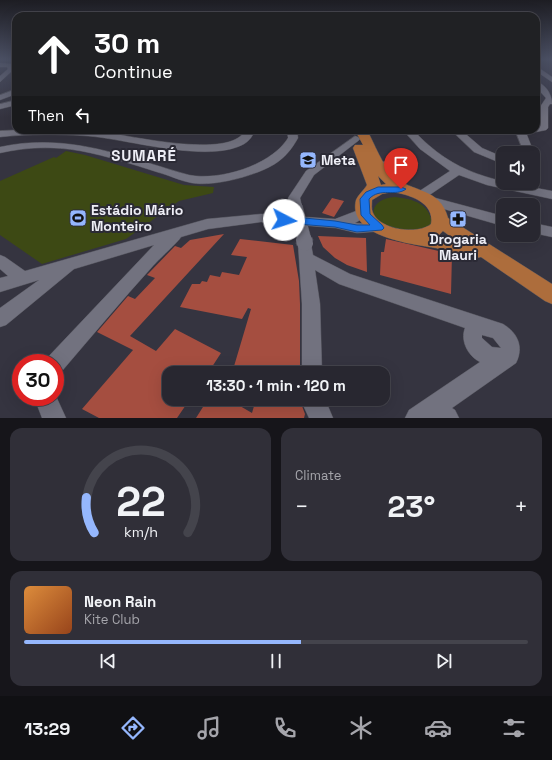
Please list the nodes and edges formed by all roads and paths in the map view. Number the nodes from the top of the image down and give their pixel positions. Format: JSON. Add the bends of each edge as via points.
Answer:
{"nodes":[{"id":1,"x":540,"y":86,"type":"edge"},
{"id":2,"x":12,"y":93,"type":"edge"},
{"id":3,"x":0,"y":98,"type":"edge"},
{"id":4,"x":550,"y":101,"type":"edge"},
{"id":5,"x":12,"y":103,"type":"edge"},
{"id":6,"x":0,"y":107,"type":"edge"},
{"id":7,"x":540,"y":128,"type":"edge"},
{"id":8,"x":12,"y":133,"type":"edge"},
{"id":9,"x":0,"y":134,"type":"edge"},
{"id":10,"x":97,"y":134,"type":"edge"},
{"id":11,"x":249,"y":134,"type":"edge"},
{"id":12,"x":292,"y":134,"type":"edge"},
{"id":13,"x":357,"y":134,"type":"edge"},
{"id":14,"x":360,"y":134,"type":"edge"},
{"id":15,"x":360,"y":134,"type":"edge"},
{"id":16,"x":412,"y":134,"type":"edge"},
{"id":17,"x":460,"y":134,"type":"edge"},
{"id":18,"x":522,"y":134,"type":"edge"},
{"id":19,"x":526,"y":146,"type":"edge"},
{"id":20,"x":0,"y":150,"type":"edge"},
{"id":21,"x":496,"y":158,"type":"edge"},
{"id":22,"x":412,"y":163,"type":"dead end"},
{"id":23,"x":379,"y":165,"type":"junction"},
{"id":24,"x":456,"y":172,"type":"junction"},
{"id":25,"x":401,"y":189,"type":"junction"},
{"id":26,"x":369,"y":194,"type":"junction"},
{"id":27,"x":552,"y":195,"type":"edge"},
{"id":28,"x":425,"y":198,"type":"junction"},
{"id":29,"x":364,"y":212,"type":"junction"},
{"id":30,"x":475,"y":215,"type":"junction"},
{"id":31,"x":440,"y":217,"type":"junction"},
{"id":32,"x":496,"y":220,"type":"edge"},
{"id":33,"x":335,"y":224,"type":"junction"},
{"id":34,"x":379,"y":228,"type":"junction"},
{"id":35,"x":540,"y":229,"type":"edge"},
{"id":36,"x":185,"y":231,"type":"junction"},
{"id":37,"x":552,"y":232,"type":"edge"},
{"id":38,"x":412,"y":237,"type":"junction"},
{"id":39,"x":305,"y":250,"type":"junction"},
{"id":40,"x":0,"y":261,"type":"edge"},
{"id":41,"x":75,"y":262,"type":"junction"},
{"id":42,"x":505,"y":265,"type":"junction"},
{"id":43,"x":23,"y":278,"type":"junction"},
{"id":44,"x":0,"y":285,"type":"edge"},
{"id":45,"x":552,"y":295,"type":"edge"},
{"id":46,"x":0,"y":319,"type":"edge"},
{"id":47,"x":64,"y":354,"type":"edge"},
{"id":48,"x":312,"y":366,"type":"edge"},
{"id":49,"x":49,"y":406,"type":"edge"},
{"id":50,"x":315,"y":406,"type":"edge"},
{"id":51,"x":432,"y":415,"type":"edge"},
{"id":52,"x":54,"y":418,"type":"edge"},
{"id":53,"x":321,"y":418,"type":"edge"}],
"edges":[{"from":1,"to":4,"type":"street"},
{"from":2,"to":3,"type":"street"},
{"from":4,"to":7,"type":"street","via":[[544,107],[543,128]]},
{"from":5,"to":6,"type":"street"},
{"from":8,"to":9,"type":"street"},
{"from":10,"to":11,"type":"street","via":[[148,143],[226,147],[239,144]]},
{"from":12,"to":20,"type":"street","via":[[287,148],[268,163],[223,177],[198,181],[73,147],[35,144]]},
{"from":13,"to":39,"type":"street","bridge":true,"via":[[310,173],[294,198]]},
{"from":14,"to":23,"type":"main road"},
{"from":15,"to":26,"type":"main road","via":[[374,185]]},
{"from":16,"to":24,"type":"street","via":[[438,160]]},
{"from":17,"to":21,"type":"street","via":[[478,150]]},
{"from":18,"to":19,"type":"street"},
{"from":22,"to":23,"type":"street"},
{"from":23,"to":25,"type":"main road","via":[[388,179]]},
{"from":24,"to":27,"type":"street","via":[[482,181]]},
{"from":24,"to":28,"type":"street"},
{"from":25,"to":26,"type":"main road","via":[[378,190]]},
{"from":25,"to":28,"type":"main road"},
{"from":26,"to":29,"type":"main road","via":[[364,199]]},
{"from":28,"to":30,"type":"street"},
{"from":28,"to":31,"type":"main road"},
{"from":29,"to":33,"type":"street"},
{"from":29,"to":34,"type":"main road"},
{"from":30,"to":31,"type":"street","via":[[452,212]]},
{"from":30,"to":32,"type":"street"},
{"from":31,"to":38,"type":"main road","via":[[434,231]]},
{"from":31,"to":42,"type":"main road"},
{"from":33,"to":34,"type":"street"},
{"from":33,"to":36,"type":"street","via":[[261,218],[207,224]]},
{"from":34,"to":38,"type":"main road","via":[[397,235]]},
{"from":35,"to":37,"type":"street"},
{"from":36,"to":41,"type":"street"},
{"from":36,"to":47,"type":"street","via":[[157,251]]},
{"from":38,"to":42,"type":"main road","via":[[457,246]]},
{"from":39,"to":48,"type":"street","via":[[311,304]]},
{"from":39,"to":51,"type":"street","via":[[345,279],[485,326],[473,329],[475,345],[486,355],[503,359]]},
{"from":40,"to":43,"type":"street"},
{"from":41,"to":43,"type":"street"},
{"from":41,"to":46,"type":"street"},
{"from":42,"to":45,"type":"main road"},
{"from":43,"to":44,"type":"street"},
{"from":49,"to":52,"type":"street"},
{"from":50,"to":53,"type":"street"}]}
